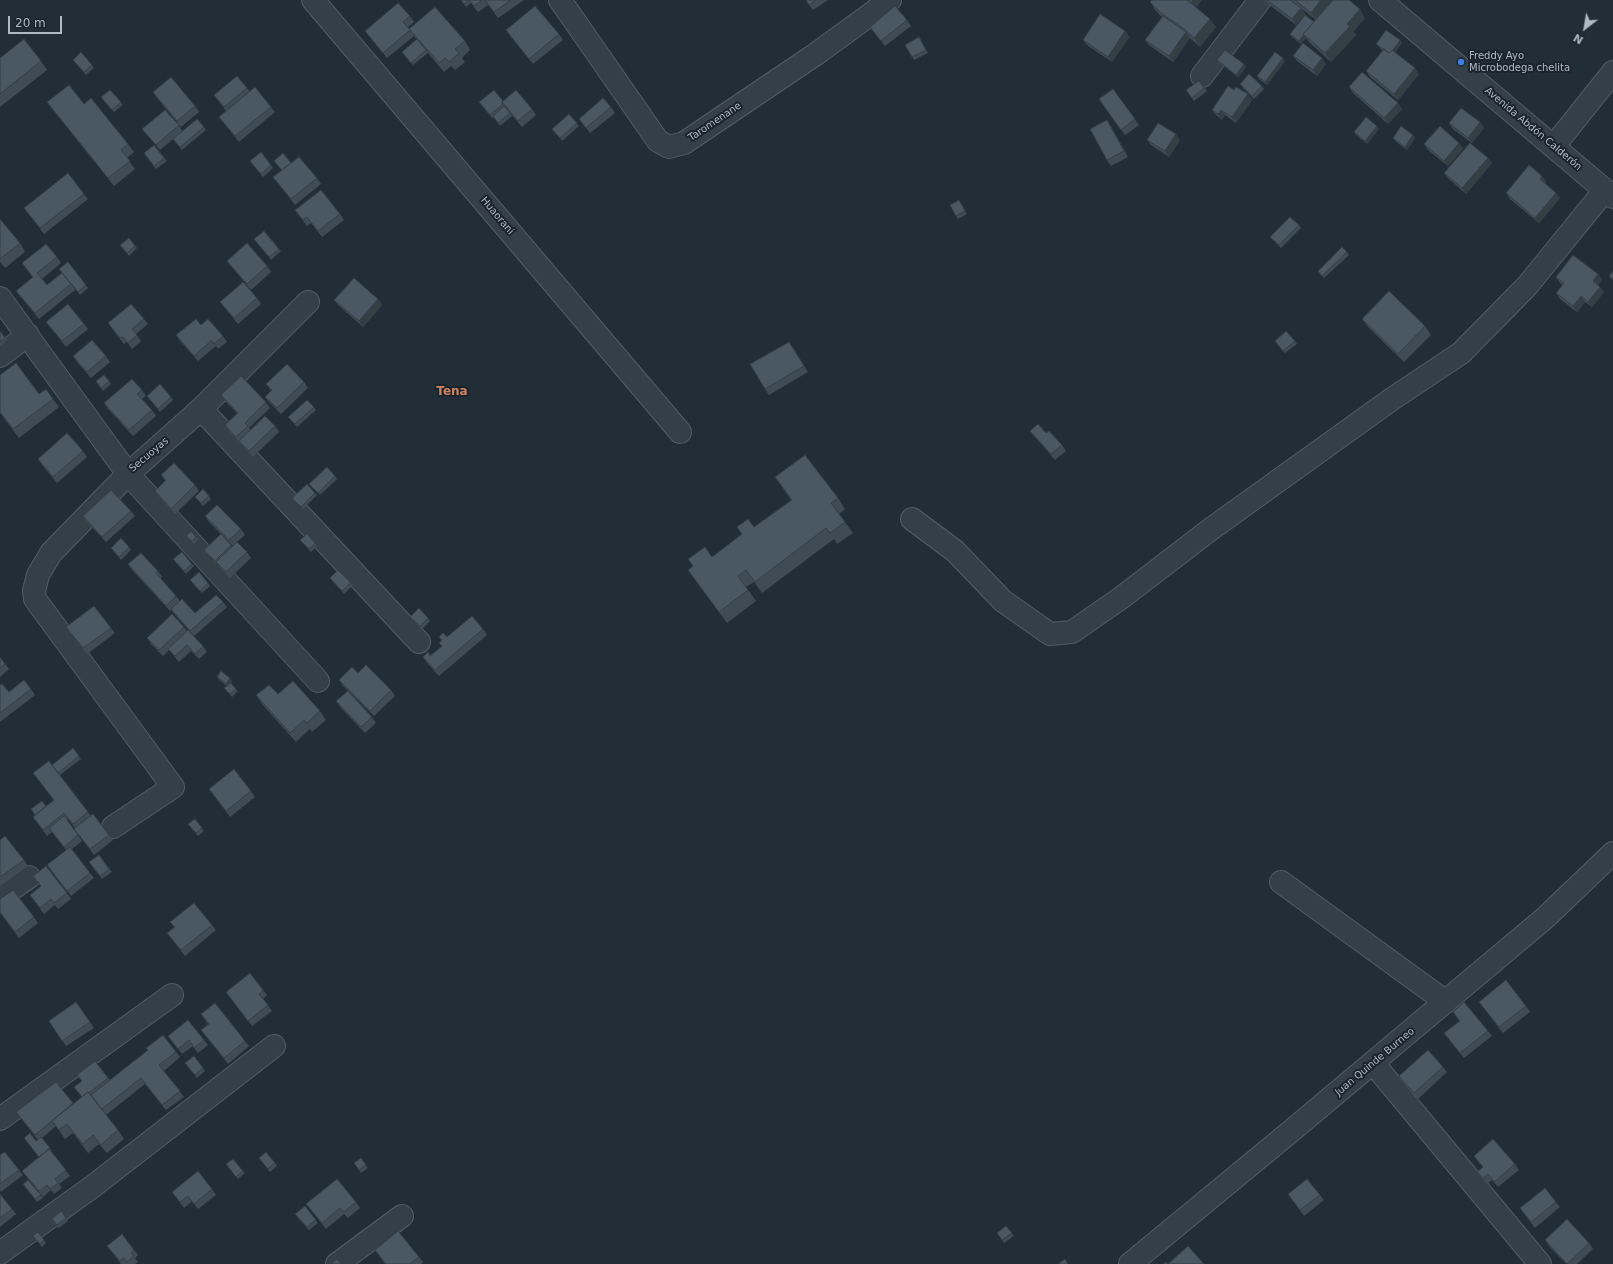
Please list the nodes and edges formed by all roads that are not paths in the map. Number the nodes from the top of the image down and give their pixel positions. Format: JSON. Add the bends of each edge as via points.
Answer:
{"nodes":[{"id":1,"x":313,"y":0,"type":"edge"},
{"id":2,"x":560,"y":0,"type":"edge"},
{"id":3,"x":890,"y":0,"type":"edge"},
{"id":4,"x":1260,"y":0,"type":"edge"},
{"id":5,"x":1380,"y":0,"type":"edge"},
{"id":6,"x":1613,"y":72,"type":"edge"},
{"id":7,"x":1202,"y":76,"type":"dead end"},
{"id":8,"x":1554,"y":146,"type":"junction"},
{"id":9,"x":1609,"y":193,"type":"edge"},
{"id":10,"x":0,"y":298,"type":"edge"},
{"id":11,"x":308,"y":302,"type":"dead end"},
{"id":12,"x":28,"y":335,"type":"junction"},
{"id":13,"x":0,"y":356,"type":"edge"},
{"id":14,"x":201,"y":409,"type":"junction"},
{"id":15,"x":680,"y":432,"type":"dead end"},
{"id":16,"x":128,"y":474,"type":"junction"},
{"id":17,"x":912,"y":518,"type":"dead end"},
{"id":18,"x":419,"y":642,"type":"dead end"},
{"id":19,"x":318,"y":681,"type":"dead end"},
{"id":20,"x":113,"y":827,"type":"dead end"},
{"id":21,"x":1613,"y":852,"type":"edge"},
{"id":22,"x":28,"y":877,"type":"dead end"},
{"id":23,"x":1281,"y":882,"type":"dead end"},
{"id":24,"x":0,"y":898,"type":"edge"},
{"id":25,"x":172,"y":995,"type":"dead end"},
{"id":26,"x":1446,"y":1002,"type":"junction"},
{"id":27,"x":274,"y":1046,"type":"dead end"},
{"id":28,"x":1373,"y":1063,"type":"junction"},
{"id":29,"x":0,"y":1119,"type":"edge"},
{"id":30,"x":402,"y":1216,"type":"dead end"},
{"id":31,"x":0,"y":1253,"type":"edge"},
{"id":32,"x":337,"y":1264,"type":"edge"},
{"id":33,"x":1130,"y":1264,"type":"edge"},
{"id":34,"x":1540,"y":1264,"type":"edge"}],
"edges":[{"from":1,"to":15,"type":"street","name":"Huaorani"},
{"from":2,"to":3,"type":"street","name":"Taromenane","via":[[658,141],[669,146],[684,143],[816,54]]},
{"from":4,"to":7,"type":"street"},
{"from":5,"to":8,"type":"street","name":"Avenida Abdón Calderón"},
{"from":6,"to":8,"type":"street"},
{"from":8,"to":9,"type":"street","name":"Avenida Abdón Calderón"},
{"from":9,"to":17,"type":"street","via":[[1527,286],[1461,353],[1392,399],[1072,632],[1050,634],[1003,601],[955,551]]},
{"from":10,"to":12,"type":"street","name":"Secuoyas"},
{"from":11,"to":14,"type":"street","name":"Secuoyas"},
{"from":12,"to":13,"type":"street"},
{"from":12,"to":16,"type":"street","name":"Secuoyas"},
{"from":14,"to":16,"type":"street","name":"Secuoyas"},
{"from":14,"to":18,"type":"street"},
{"from":16,"to":19,"type":"street"},
{"from":16,"to":20,"type":"street","via":[[51,553],[38,574],[34,591],[35,599],[173,787]]},
{"from":21,"to":26,"type":"street","name":"Juan Quinde Burneo","via":[[1545,918]]},
{"from":22,"to":24,"type":"street"},
{"from":23,"to":26,"type":"street"},
{"from":25,"to":29,"type":"street"},
{"from":26,"to":28,"type":"street","name":"Juan Quinde Burneo"},
{"from":27,"to":31,"type":"street","via":[[92,1187]]},
{"from":28,"to":33,"type":"street","name":"Juan Quinde Burneo"},
{"from":28,"to":34,"type":"street"},
{"from":30,"to":32,"type":"street"}]}
